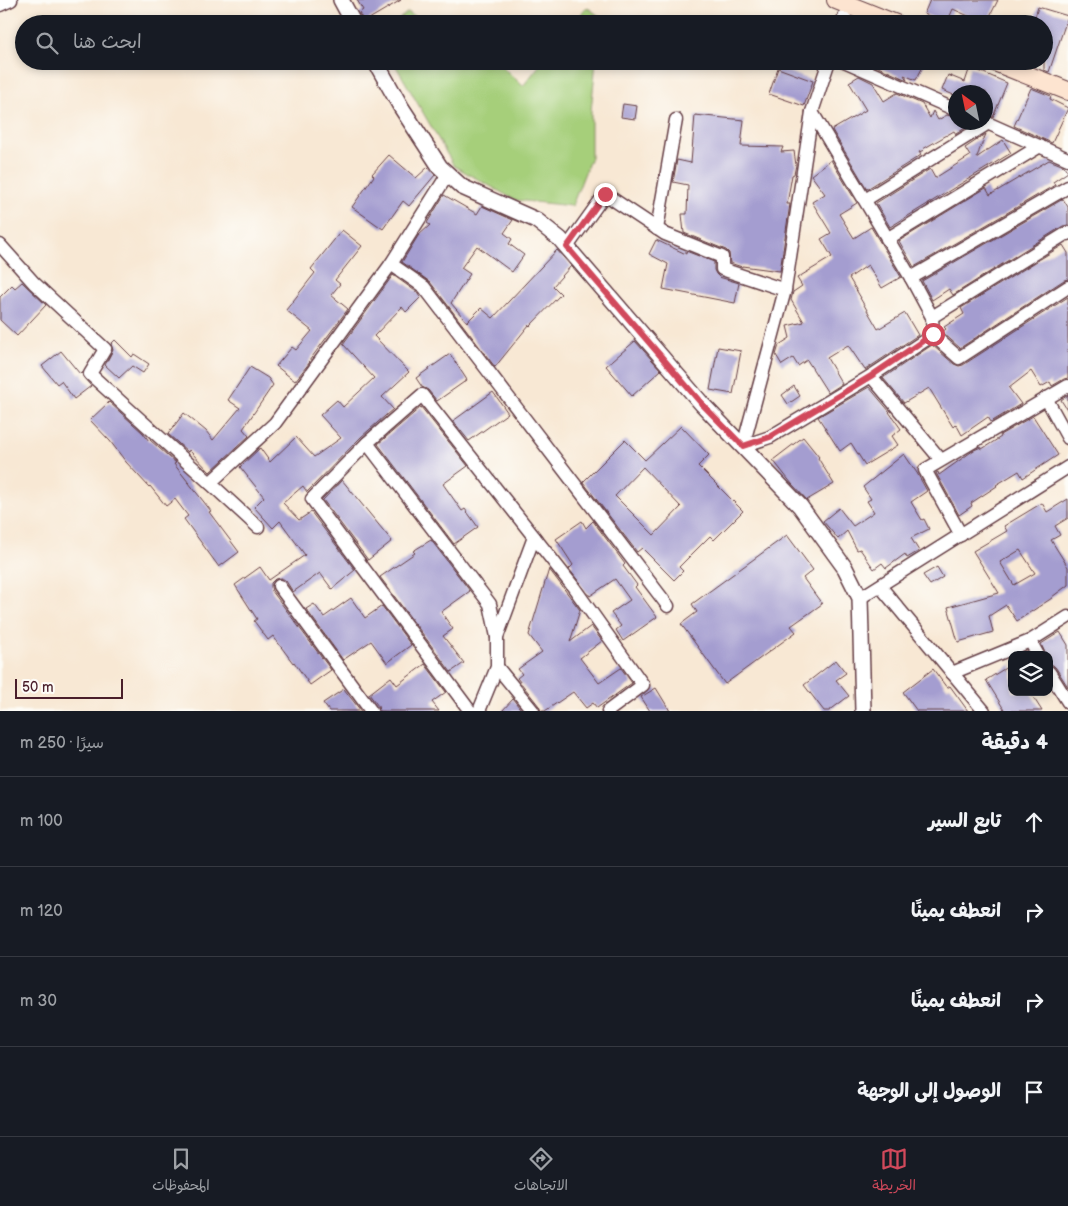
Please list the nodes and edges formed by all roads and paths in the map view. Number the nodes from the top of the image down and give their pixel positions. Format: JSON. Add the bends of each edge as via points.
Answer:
{"nodes":[{"id":1,"x":11,"y":0,"type":"edge"},
{"id":2,"x":341,"y":0,"type":"edge"},
{"id":3,"x":842,"y":2,"type":"edge"},
{"id":4,"x":0,"y":5,"type":"edge"},
{"id":5,"x":349,"y":15,"type":"edge"},
{"id":6,"x":842,"y":15,"type":"edge"},
{"id":7,"x":874,"y":15,"type":"edge"},
{"id":8,"x":380,"y":70,"type":"edge"},
{"id":9,"x":826,"y":70,"type":"edge"},
{"id":10,"x":865,"y":70,"type":"edge"},
{"id":11,"x":1015,"y":70,"type":"edge"},
{"id":12,"x":1068,"y":91,"type":"edge"},
{"id":13,"x":948,"y":106,"type":"edge"},
{"id":14,"x":812,"y":112,"type":"junction"},
{"id":15,"x":676,"y":120,"type":"dead end"},
{"id":16,"x":993,"y":126,"type":"edge"},
{"id":17,"x":975,"y":130,"type":"edge"},
{"id":18,"x":1040,"y":146,"type":"junction"},
{"id":19,"x":1068,"y":159,"type":"edge"},
{"id":20,"x":448,"y":174,"type":"junction"},
{"id":21,"x":1068,"y":187,"type":"edge"},
{"id":22,"x":864,"y":200,"type":"junction"},
{"id":23,"x":657,"y":228,"type":"junction"},
{"id":24,"x":1068,"y":234,"type":"edge"},
{"id":25,"x":887,"y":238,"type":"junction"},
{"id":26,"x":0,"y":245,"type":"edge"},
{"id":27,"x":567,"y":247,"type":"junction"},
{"id":28,"x":391,"y":264,"type":"junction"},
{"id":29,"x":911,"y":278,"type":"junction"},
{"id":30,"x":1068,"y":288,"type":"edge"},
{"id":31,"x":785,"y":290,"type":"junction"},
{"id":32,"x":932,"y":317,"type":"junction"},
{"id":33,"x":933,"y":334,"type":"junction"},
{"id":34,"x":871,"y":376,"type":"junction"},
{"id":35,"x":1068,"y":386,"type":"edge"},
{"id":36,"x":1046,"y":398,"type":"junction"},
{"id":37,"x":1068,"y":438,"type":"edge"},
{"id":38,"x":367,"y":443,"type":"junction"},
{"id":39,"x":743,"y":446,"type":"junction"},
{"id":40,"x":941,"y":460,"type":"junction"},
{"id":41,"x":1068,"y":467,"type":"edge"},
{"id":42,"x":210,"y":483,"type":"junction"},
{"id":43,"x":258,"y":527,"type":"dead end"},
{"id":44,"x":961,"y":535,"type":"junction"},
{"id":45,"x":534,"y":537,"type":"junction"},
{"id":46,"x":278,"y":586,"type":"dead end"},
{"id":47,"x":880,"y":586,"type":"junction"},
{"id":48,"x":860,"y":598,"type":"junction"},
{"id":49,"x":668,"y":606,"type":"dead end"},
{"id":50,"x":1068,"y":617,"type":"edge"},
{"id":51,"x":497,"y":637,"type":"junction"},
{"id":52,"x":1030,"y":641,"type":"junction"},
{"id":53,"x":1036,"y":651,"type":"edge"},
{"id":54,"x":497,"y":667,"type":"junction"},
{"id":55,"x":952,"y":673,"type":"junction"},
{"id":56,"x":1053,"y":678,"type":"edge"},
{"id":57,"x":1068,"y":702,"type":"edge"},
{"id":58,"x":371,"y":711,"type":"edge"},
{"id":59,"x":470,"y":711,"type":"edge"},
{"id":60,"x":480,"y":711,"type":"edge"},
{"id":61,"x":533,"y":711,"type":"edge"},
{"id":62,"x":608,"y":711,"type":"edge"},
{"id":63,"x":863,"y":711,"type":"edge"},
{"id":64,"x":984,"y":711,"type":"edge"}],
"edges":[{"from":1,"to":4,"type":"street"},
{"from":2,"to":5,"type":"street"},
{"from":3,"to":6,"type":"street"},
{"from":3,"to":7,"type":"main road"},
{"from":8,"to":20,"type":"street","via":[[400,107]]},
{"from":9,"to":14,"type":"street"},
{"from":10,"to":13,"type":"street"},
{"from":11,"to":12,"type":"main road"},
{"from":14,"to":22,"type":"street"},
{"from":14,"to":31,"type":"street"},
{"from":15,"to":23,"type":"street"},
{"from":16,"to":18,"type":"street"},
{"from":17,"to":22,"type":"street"},
{"from":18,"to":19,"type":"street"},
{"from":18,"to":25,"type":"street"},
{"from":20,"to":27,"type":"street","via":[[462,187],[536,220]]},
{"from":20,"to":28,"type":"street"},
{"from":21,"to":29,"type":"street"},
{"from":22,"to":25,"type":"street"},
{"from":23,"to":27,"type":"street","via":[[605,194]]},
{"from":23,"to":31,"type":"street","via":[[722,257],[722,269]]},
{"from":24,"to":32,"type":"street"},
{"from":25,"to":29,"type":"street"},
{"from":26,"to":42,"type":"street","via":[[34,283],[105,349],[90,374]]},
{"from":27,"to":39,"type":"street","via":[[695,396]]},
{"from":28,"to":42,"type":"street","via":[[275,423]]},
{"from":28,"to":49,"type":"street","via":[[424,287]]},
{"from":29,"to":32,"type":"street"},
{"from":30,"to":33,"type":"street","via":[[959,358]]},
{"from":31,"to":39,"type":"street"},
{"from":32,"to":33,"type":"street"},
{"from":33,"to":34,"type":"street"},
{"from":34,"to":39,"type":"street","via":[[770,437]]},
{"from":34,"to":40,"type":"street"},
{"from":35,"to":36,"type":"street"},
{"from":36,"to":37,"type":"street"},
{"from":36,"to":40,"type":"street"},
{"from":38,"to":45,"type":"street","via":[[422,395]]},
{"from":38,"to":51,"type":"street","via":[[490,604]]},
{"from":38,"to":59,"type":"street","via":[[312,499]]},
{"from":39,"to":48,"type":"street","via":[[800,506],[845,568]]},
{"from":40,"to":44,"type":"street","via":[[925,470]]},
{"from":41,"to":44,"type":"street"},
{"from":42,"to":43,"type":"street"},
{"from":44,"to":47,"type":"street"},
{"from":45,"to":51,"type":"street"},
{"from":45,"to":62,"type":"street","via":[[572,584],[643,685]]},
{"from":46,"to":58,"type":"street"},
{"from":47,"to":48,"type":"street"},
{"from":47,"to":55,"type":"street"},
{"from":48,"to":63,"type":"street"},
{"from":50,"to":52,"type":"street"},
{"from":51,"to":54,"type":"street"},
{"from":52,"to":53,"type":"street"},
{"from":52,"to":55,"type":"street"},
{"from":54,"to":60,"type":"street"},
{"from":54,"to":61,"type":"street"},
{"from":55,"to":64,"type":"street"},
{"from":56,"to":57,"type":"street"}]}
